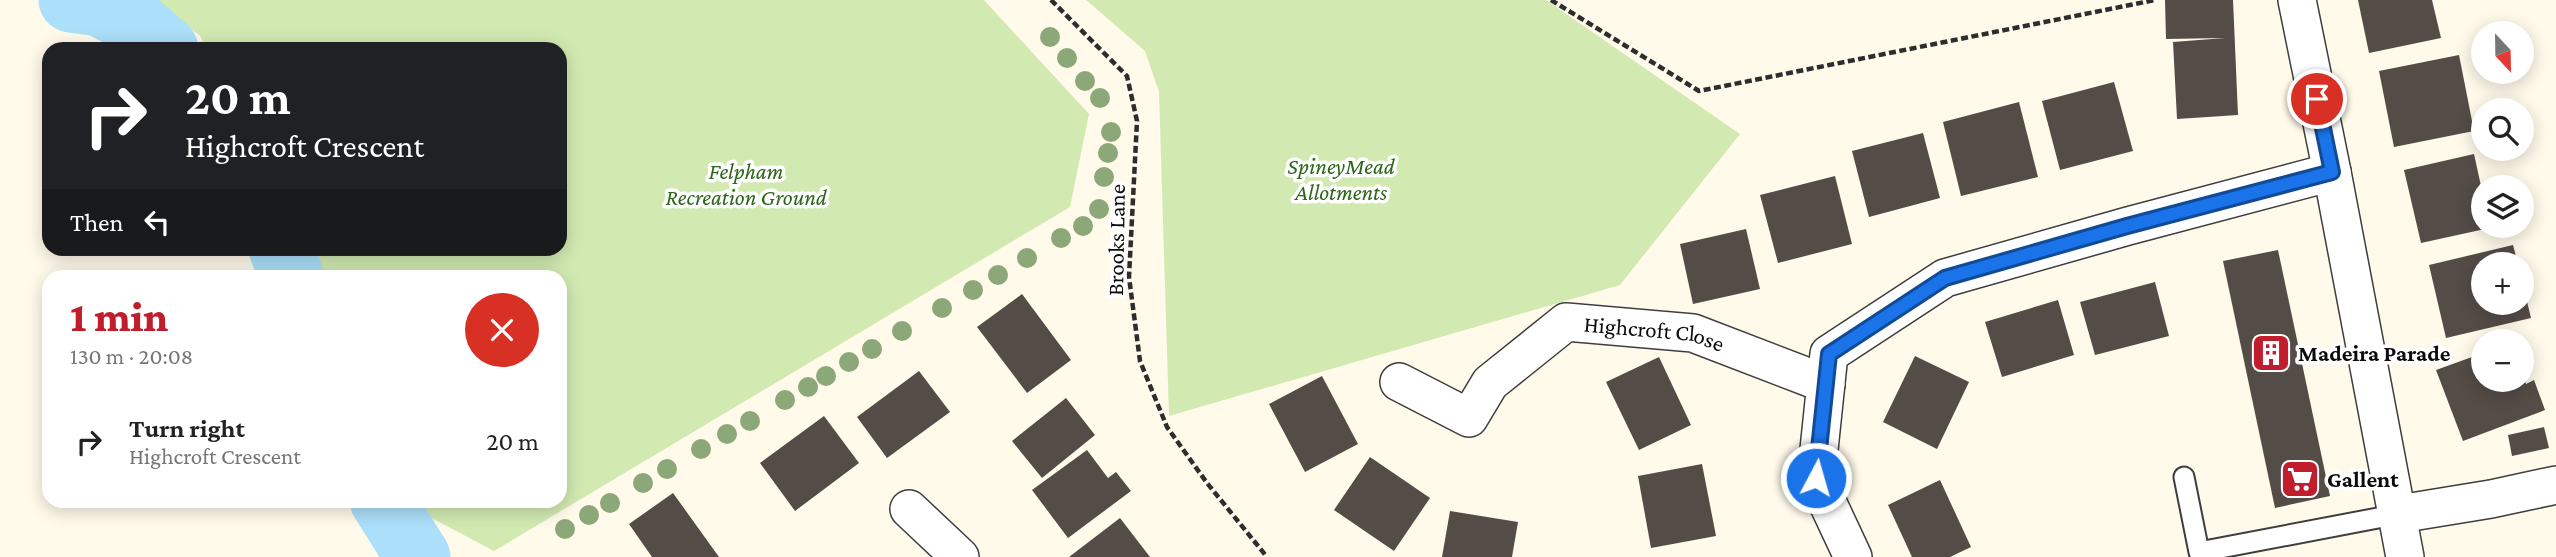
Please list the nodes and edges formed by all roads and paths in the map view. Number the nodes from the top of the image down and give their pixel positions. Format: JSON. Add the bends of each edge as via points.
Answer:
{"nodes":[{"id":1,"x":1051,"y":0,"type":"edge"},
{"id":2,"x":1551,"y":0,"type":"edge"},
{"id":3,"x":2155,"y":0,"type":"edge"},
{"id":4,"x":2297,"y":0,"type":"edge"},
{"id":5,"x":2332,"y":172,"type":"junction"},
{"id":6,"x":1399,"y":382,"type":"dead end"},
{"id":7,"x":1826,"y":384,"type":"junction"},
{"id":8,"x":2184,"y":477,"type":"dead end"},
{"id":9,"x":2556,"y":485,"type":"edge"},
{"id":10,"x":909,"y":509,"type":"dead end"},
{"id":11,"x":2399,"y":514,"type":"junction"},
{"id":12,"x":960,"y":557,"type":"edge"},
{"id":13,"x":1266,"y":557,"type":"edge"},
{"id":14,"x":1853,"y":557,"type":"edge"},
{"id":15,"x":2405,"y":557,"type":"edge"}],
"edges":[{"from":1,"to":13,"type":"path","name":"Brooks Lane","via":[[1127,76],[1137,121],[1129,277],[1140,361],[1167,427]]},
{"from":2,"to":3,"type":"path","via":[[1699,92]]},
{"from":4,"to":5,"type":"street"},
{"from":5,"to":7,"type":"street","via":[[1945,278],[1829,354]]},
{"from":5,"to":11,"type":"street"},
{"from":6,"to":7,"type":"street","name":"Highcroft Close","via":[[1469,418],[1490,383],[1566,322],[1693,333]]},
{"from":7,"to":14,"type":"street","via":[[1816,478]]},
{"from":8,"to":11,"type":"lane","via":[[2199,552]]},
{"from":9,"to":11,"type":"street"},
{"from":10,"to":12,"type":"street"},
{"from":11,"to":15,"type":"street"}]}
